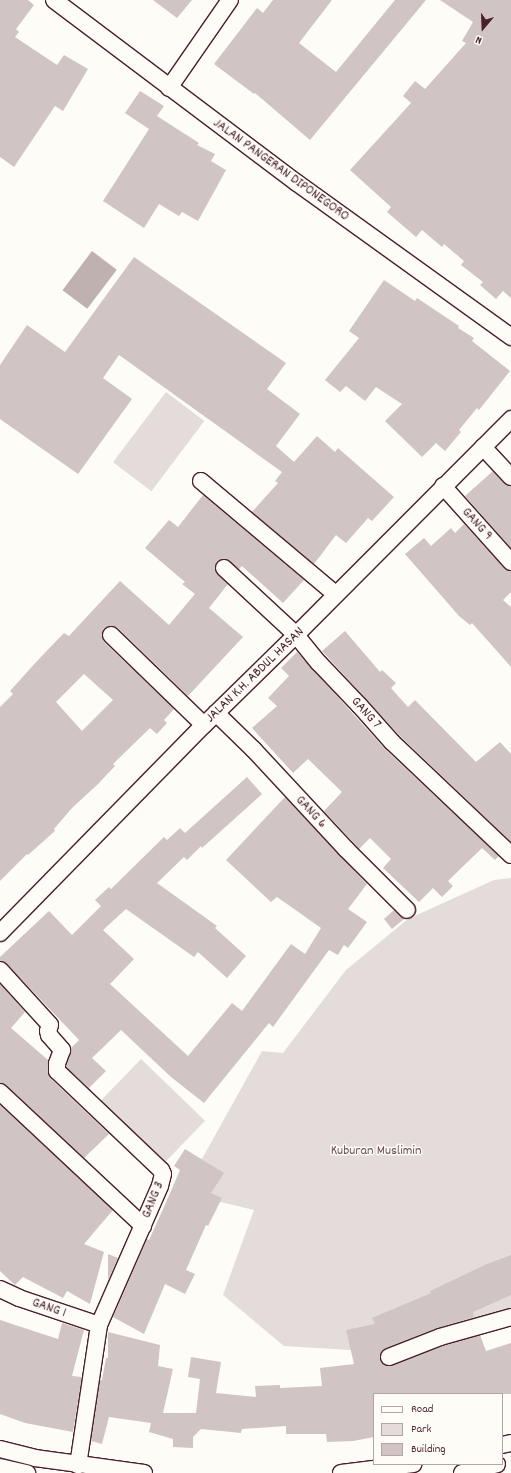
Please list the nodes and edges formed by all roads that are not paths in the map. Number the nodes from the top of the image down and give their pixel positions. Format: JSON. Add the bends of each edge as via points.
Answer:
{"nodes":[{"id":1,"x":54,"y":0,"type":"edge"},
{"id":2,"x":230,"y":0,"type":"edge"},
{"id":3,"x":170,"y":88,"type":"junction"},
{"id":4,"x":511,"y":336,"type":"edge"},
{"id":5,"x":511,"y":419,"type":"edge"},
{"id":6,"x":483,"y":447,"type":"junction"},
{"id":7,"x":511,"y":477,"type":"edge"},
{"id":8,"x":201,"y":481,"type":"dead end"},
{"id":9,"x":443,"y":486,"type":"junction"},
{"id":10,"x":511,"y":562,"type":"edge"},
{"id":11,"x":224,"y":568,"type":"dead end"},
{"id":12,"x":335,"y":594,"type":"junction"},
{"id":13,"x":111,"y":635,"type":"dead end"},
{"id":14,"x":296,"y":635,"type":"junction"},
{"id":15,"x":216,"y":713,"type":"junction"},
{"id":16,"x":204,"y":725,"type":"junction"},
{"id":17,"x":511,"y":855,"type":"edge"},
{"id":18,"x":407,"y":910,"type":"dead end"},
{"id":19,"x":1,"y":930,"type":"edge"},
{"id":20,"x":0,"y":970,"type":"edge"},
{"id":21,"x":0,"y":1092,"type":"edge"},
{"id":22,"x":143,"y":1226,"type":"junction"},
{"id":23,"x":0,"y":1289,"type":"edge"},
{"id":24,"x":511,"y":1317,"type":"edge"},
{"id":25,"x":99,"y":1325,"type":"junction"},
{"id":26,"x":389,"y":1358,"type":"dead end"},
{"id":27,"x":0,"y":1448,"type":"edge"},
{"id":28,"x":78,"y":1465,"type":"junction"},
{"id":29,"x":404,"y":1465,"type":"edge"},
{"id":30,"x":493,"y":1465,"type":"edge"},
{"id":31,"x":0,"y":1467,"type":"edge"},
{"id":32,"x":27,"y":1473,"type":"edge"},
{"id":33,"x":144,"y":1473,"type":"edge"},
{"id":34,"x":341,"y":1473,"type":"edge"},
{"id":35,"x":462,"y":1473,"type":"edge"}],
"edges":[{"from":1,"to":3,"type":"street","name":"JALAN PANGERAN DIPONEGORO"},
{"from":2,"to":3,"type":"street"},
{"from":3,"to":4,"type":"street","name":"JALAN PANGERAN DIPONEGORO","via":[[296,184]]},
{"from":5,"to":6,"type":"street","name":"JALAN K.H. ABDUL HASAN"},
{"from":6,"to":7,"type":"street"},
{"from":6,"to":9,"type":"street","name":"JALAN K.H. ABDUL HASAN"},
{"from":8,"to":12,"type":"street"},
{"from":9,"to":10,"type":"street","name":"GANG 9"},
{"from":9,"to":12,"type":"street","name":"JALAN K.H. ABDUL HASAN"},
{"from":11,"to":14,"type":"street","name":"GANG 7"},
{"from":12,"to":14,"type":"street","name":"JALAN K.H. ABDUL HASAN"},
{"from":13,"to":16,"type":"street"},
{"from":14,"to":15,"type":"street","name":"JALAN K.H. ABDUL HASAN"},
{"from":14,"to":17,"type":"street","name":"GANG 7","via":[[392,742]]},
{"from":15,"to":16,"type":"street","name":"JALAN K.H. ABDUL HASAN"},
{"from":15,"to":18,"type":"street","name":"GANG 6"},
{"from":16,"to":19,"type":"street","name":"JALAN K.H. ABDUL HASAN"},
{"from":20,"to":22,"type":"street","name":"GANG 3","via":[[50,1025],[49,1035],[62,1050],[57,1070],[160,1170],[163,1179]]},
{"from":21,"to":22,"type":"street"},
{"from":22,"to":25,"type":"street","name":"GANG 3"},
{"from":23,"to":25,"type":"street","name":"GANG 1"},
{"from":24,"to":26,"type":"street","via":[[440,1337]]},
{"from":25,"to":28,"type":"street","name":"GANG 3"},
{"from":27,"to":28,"type":"street","via":[[35,1458]]},
{"from":28,"to":33,"type":"street"},
{"from":29,"to":34,"type":"street"},
{"from":30,"to":35,"type":"street"},
{"from":31,"to":32,"type":"street"}]}
